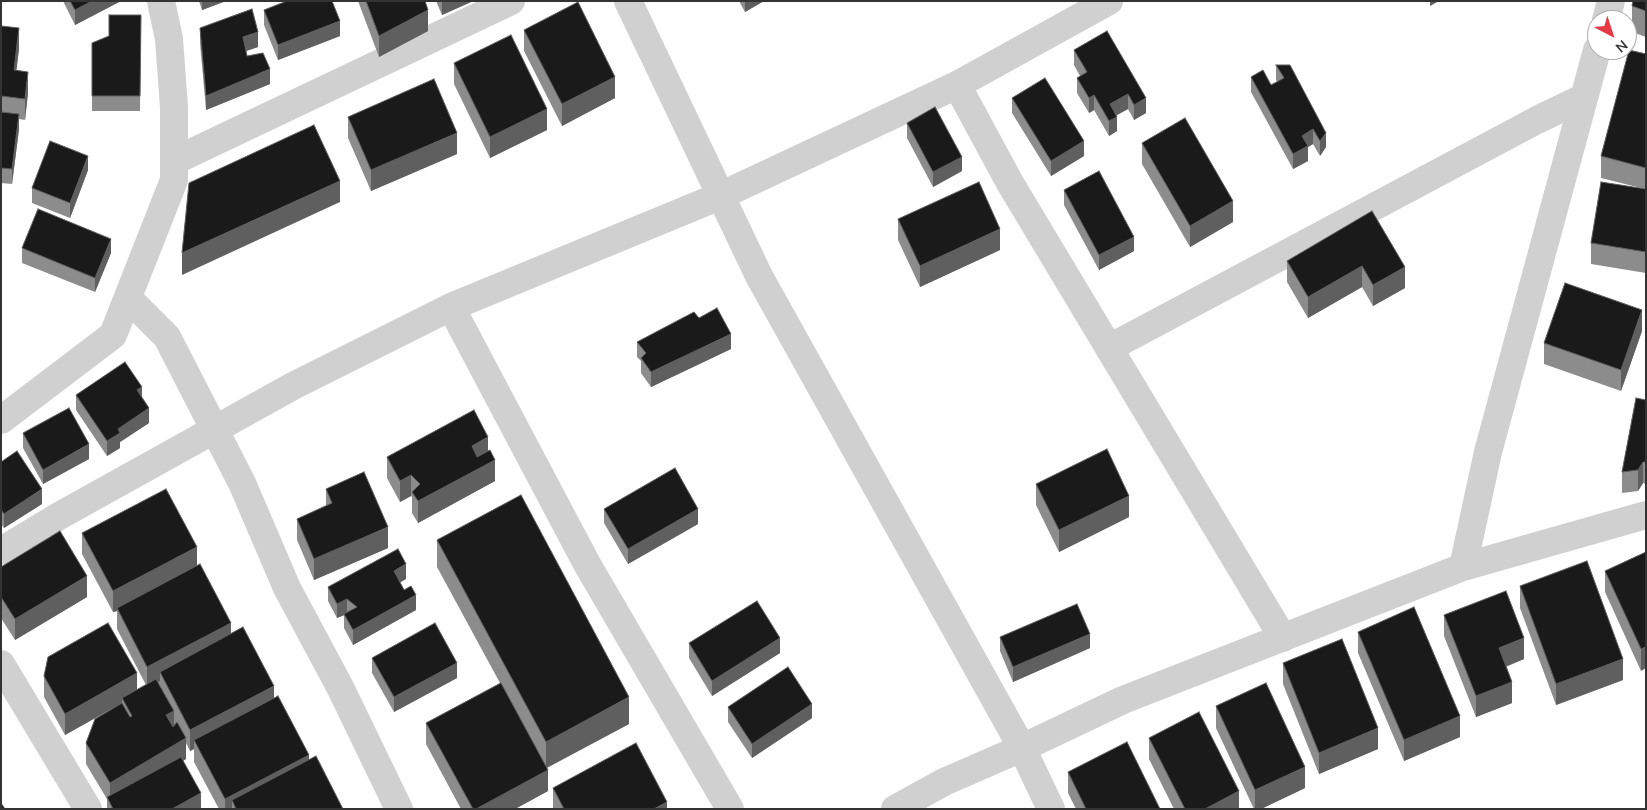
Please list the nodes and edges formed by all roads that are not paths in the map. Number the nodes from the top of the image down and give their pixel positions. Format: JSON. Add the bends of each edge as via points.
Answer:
{"nodes":[{"id":1,"x":161,"y":1,"type":"edge"},
{"id":2,"x":511,"y":1,"type":"edge"},
{"id":3,"x":628,"y":1,"type":"edge"},
{"id":4,"x":1109,"y":1,"type":"edge"},
{"id":5,"x":1594,"y":60,"type":"edge"},
{"id":6,"x":957,"y":85,"type":"junction"},
{"id":7,"x":1583,"y":98,"type":"junction"},
{"id":8,"x":174,"y":161,"type":"junction"},
{"id":9,"x":720,"y":196,"type":"junction"},
{"id":10,"x":128,"y":298,"type":"junction"},
{"id":11,"x":451,"y":307,"type":"junction"},
{"id":12,"x":1109,"y":348,"type":"junction"},
{"id":13,"x":1,"y":420,"type":"edge"},
{"id":14,"x":214,"y":430,"type":"junction"},
{"id":15,"x":1646,"y":515,"type":"edge"},
{"id":16,"x":1,"y":551,"type":"edge"},
{"id":17,"x":1463,"y":567,"type":"junction"},
{"id":18,"x":1284,"y":638,"type":"junction"},
{"id":19,"x":1,"y":664,"type":"edge"},
{"id":20,"x":1022,"y":748,"type":"junction"},
{"id":21,"x":88,"y":809,"type":"edge"},
{"id":22,"x":399,"y":809,"type":"edge"},
{"id":23,"x":730,"y":809,"type":"edge"},
{"id":24,"x":895,"y":809,"type":"edge"},
{"id":25,"x":1051,"y":809,"type":"edge"}],
"edges":[{"from":1,"to":8,"type":"street","via":[[169,39]]},
{"from":2,"to":8,"type":"street"},
{"from":3,"to":9,"type":"street"},
{"from":4,"to":6,"type":"street"},
{"from":5,"to":7,"type":"street"},
{"from":6,"to":9,"type":"street"},
{"from":6,"to":12,"type":"street","via":[[1010,183]]},
{"from":7,"to":12,"type":"street"},
{"from":7,"to":17,"type":"street","via":[[1488,452]]},
{"from":8,"to":10,"type":"street","via":[[174,180]]},
{"from":9,"to":11,"type":"street"},
{"from":9,"to":20,"type":"street","via":[[759,276]]},
{"from":10,"to":13,"type":"street","via":[[113,335]]},
{"from":10,"to":14,"type":"street","via":[[167,337]]},
{"from":11,"to":14,"type":"street","via":[[293,386]]},
{"from":11,"to":23,"type":"street","via":[[587,564]]},
{"from":12,"to":18,"type":"street"},
{"from":14,"to":16,"type":"street"},
{"from":14,"to":22,"type":"street","via":[[242,483],[287,588],[341,689]]},
{"from":15,"to":17,"type":"street"},
{"from":17,"to":18,"type":"street"},
{"from":18,"to":20,"type":"street","via":[[1123,700]]},
{"from":19,"to":21,"type":"street"},
{"from":20,"to":24,"type":"street","via":[[944,782]]},
{"from":20,"to":25,"type":"street"}]}
